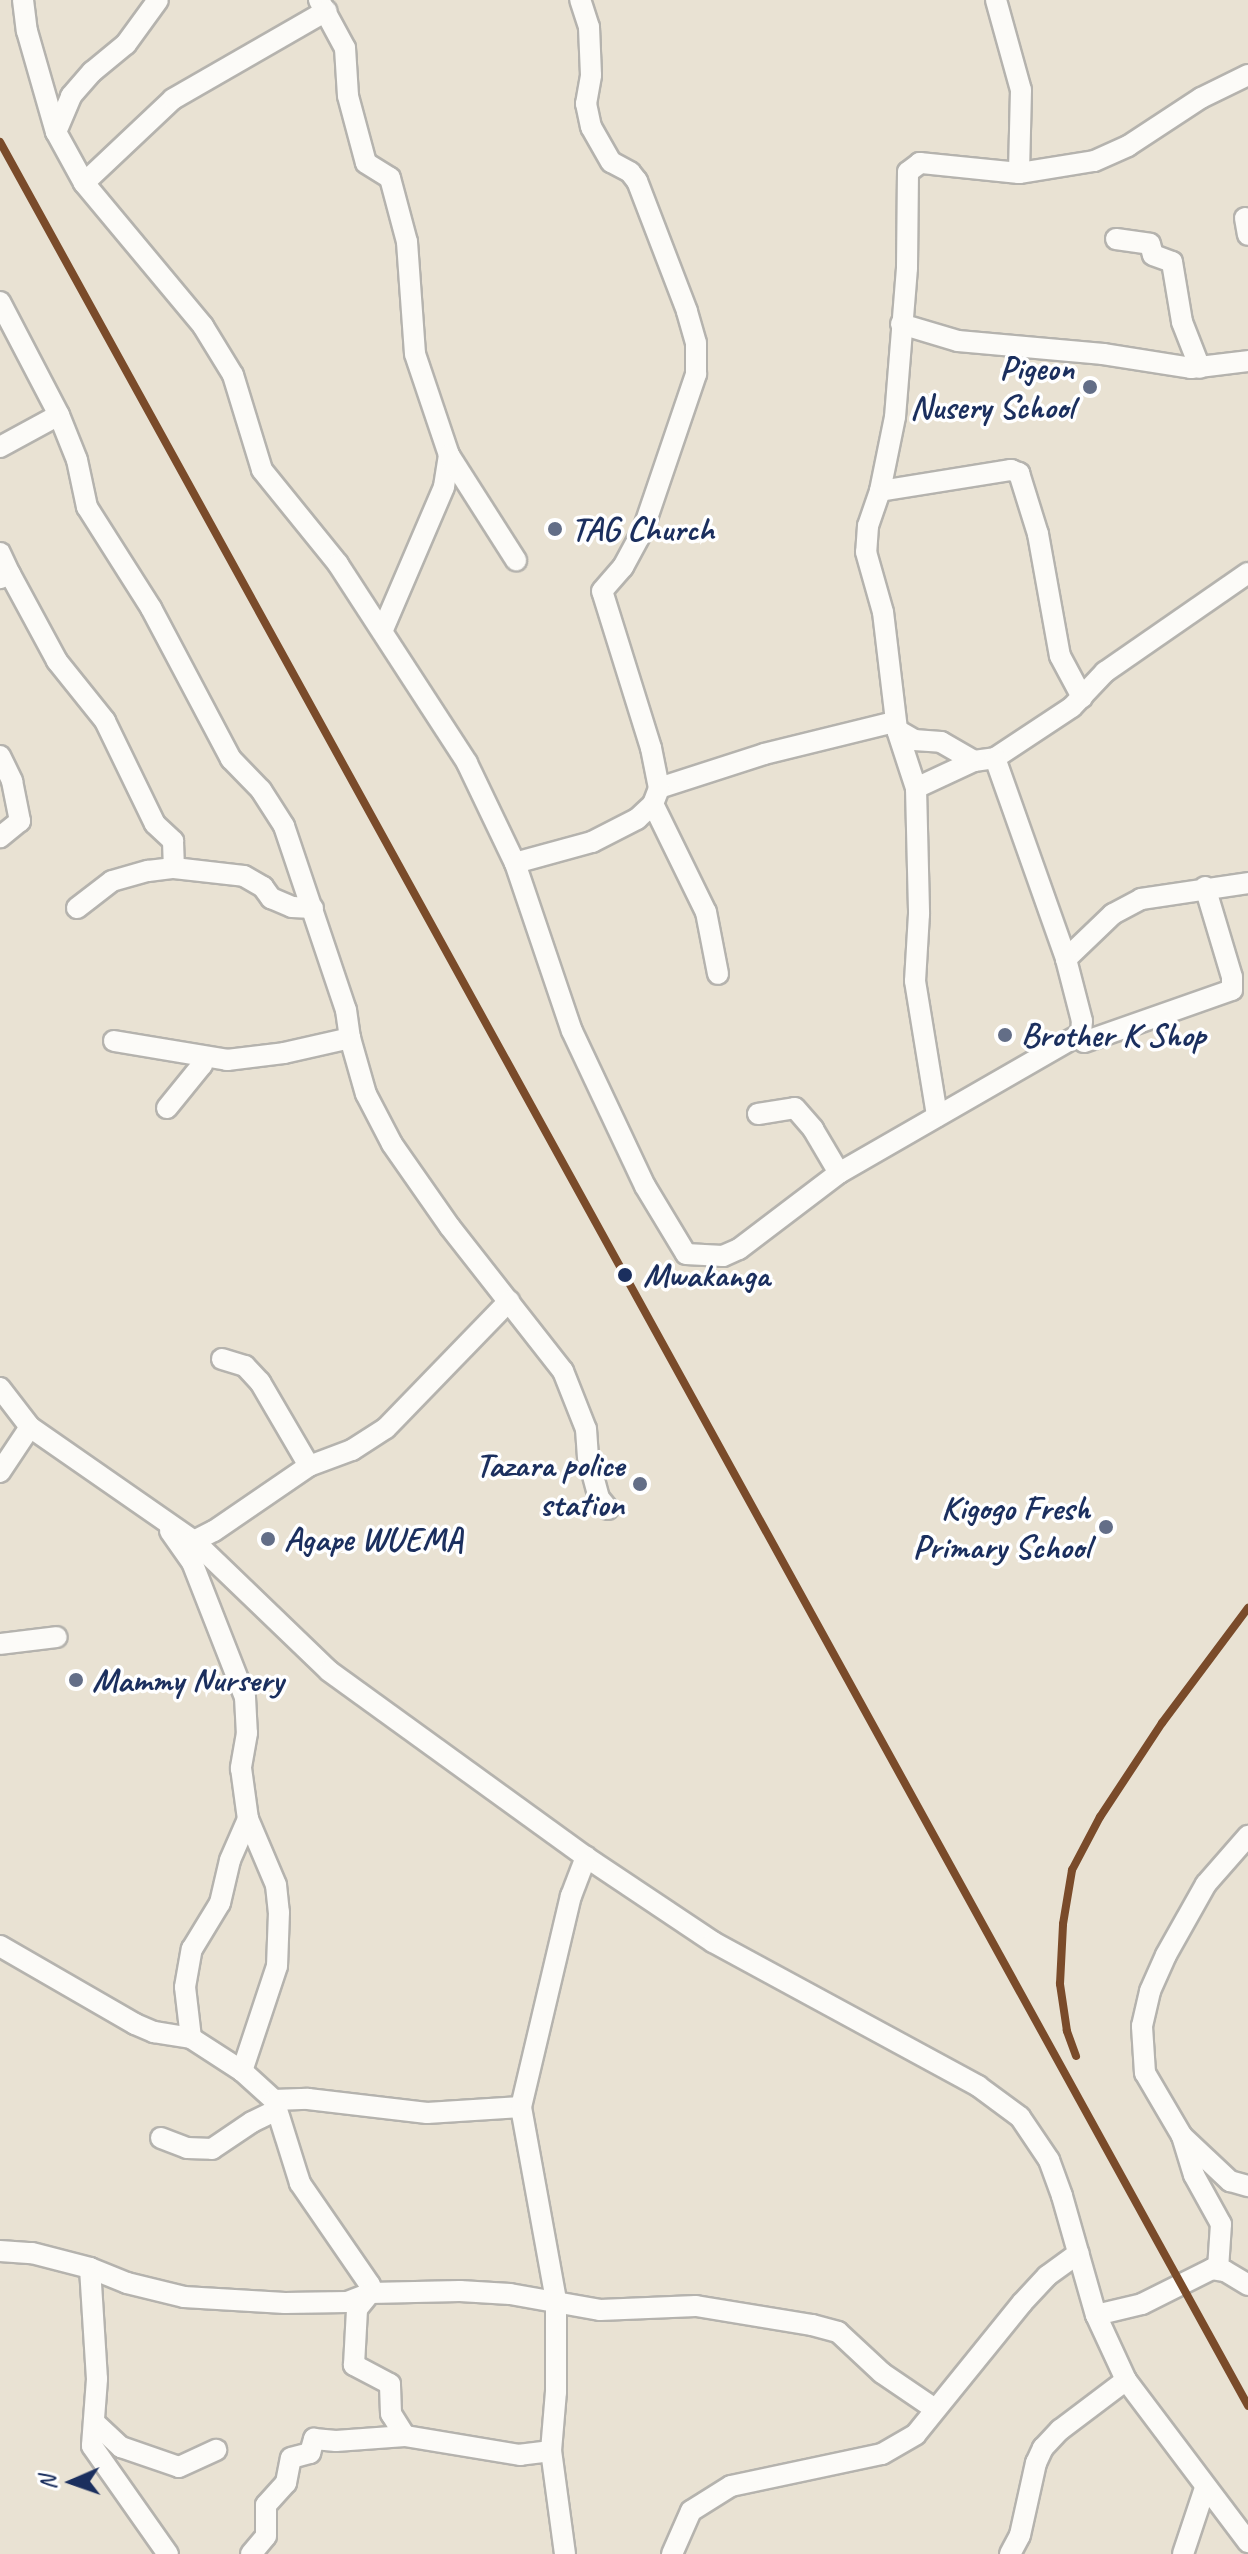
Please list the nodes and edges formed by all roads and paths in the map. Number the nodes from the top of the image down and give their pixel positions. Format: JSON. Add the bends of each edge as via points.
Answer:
{"nodes":[{"id":1,"x":23,"y":0,"type":"edge"},
{"id":2,"x":158,"y":0,"type":"edge"},
{"id":3,"x":580,"y":0,"type":"edge"},
{"id":4,"x":996,"y":0,"type":"edge"},
{"id":5,"x":322,"y":5,"type":"edge"},
{"id":6,"x":1248,"y":75,"type":"edge"},
{"id":7,"x":56,"y":132,"type":"junction"},
{"id":8,"x":1019,"y":173,"type":"junction"},
{"id":9,"x":84,"y":183,"type":"junction"},
{"id":10,"x":1116,"y":239,"type":"dead end"},
{"id":11,"x":0,"y":302,"type":"edge"},
{"id":12,"x":901,"y":324,"type":"junction"},
{"id":13,"x":1248,"y":361,"type":"edge"},
{"id":14,"x":1200,"y":368,"type":"junction"},
{"id":15,"x":59,"y":415,"type":"junction"},
{"id":16,"x":0,"y":447,"type":"edge"},
{"id":17,"x":449,"y":455,"type":"junction"},
{"id":18,"x":880,"y":491,"type":"junction"},
{"id":19,"x":0,"y":553,"type":"edge"},
{"id":20,"x":516,"y":560,"type":"dead end"},
{"id":21,"x":1248,"y":573,"type":"edge"},
{"id":22,"x":5,"y":576,"type":"edge"},
{"id":23,"x":383,"y":629,"type":"junction"},
{"id":24,"x":1082,"y":697,"type":"junction"},
{"id":25,"x":896,"y":726,"type":"junction"},
{"id":26,"x":0,"y":756,"type":"edge"},
{"id":27,"x":985,"y":760,"type":"junction"},
{"id":28,"x":916,"y":788,"type":"junction"},
{"id":29,"x":656,"y":796,"type":"junction"},
{"id":30,"x":0,"y":837,"type":"edge"},
{"id":31,"x":515,"y":863,"type":"junction"},
{"id":32,"x":174,"y":868,"type":"junction"},
{"id":33,"x":1248,"y":883,"type":"edge"},
{"id":34,"x":1205,"y":887,"type":"junction"},
{"id":35,"x":77,"y":908,"type":"dead end"},
{"id":36,"x":313,"y":908,"type":"junction"},
{"id":37,"x":1066,"y":959,"type":"junction"},
{"id":38,"x":718,"y":974,"type":"dead end"},
{"id":39,"x":350,"y":1038,"type":"junction"},
{"id":40,"x":114,"y":1041,"type":"dead end"},
{"id":41,"x":1084,"y":1042,"type":"dead end"},
{"id":42,"x":202,"y":1057,"type":"junction"},
{"id":43,"x":167,"y":1108,"type":"dead end"},
{"id":44,"x":758,"y":1114,"type":"dead end"},
{"id":45,"x":937,"y":1116,"type":"junction"},
{"id":46,"x":839,"y":1173,"type":"junction"},
{"id":47,"x":509,"y":1301,"type":"junction"},
{"id":48,"x":222,"y":1359,"type":"dead end"},
{"id":49,"x":0,"y":1388,"type":"edge"},
{"id":50,"x":30,"y":1427,"type":"junction"},
{"id":51,"x":309,"y":1466,"type":"junction"},
{"id":52,"x":0,"y":1472,"type":"edge"},
{"id":53,"x":608,"y":1509,"type":"dead end"},
{"id":54,"x":156,"y":1512,"type":"junction"},
{"id":55,"x":194,"y":1541,"type":"junction"},
{"id":56,"x":57,"y":1637,"type":"dead end"},
{"id":57,"x":0,"y":1644,"type":"edge"},
{"id":58,"x":248,"y":1819,"type":"junction"},
{"id":59,"x":1248,"y":1836,"type":"edge"},
{"id":60,"x":586,"y":1857,"type":"junction"},
{"id":61,"x":1226,"y":1864,"type":"junction"},
{"id":62,"x":1248,"y":1864,"type":"edge"},
{"id":63,"x":0,"y":1946,"type":"edge"},
{"id":64,"x":191,"y":2038,"type":"junction"},
{"id":65,"x":242,"y":2071,"type":"junction"},
{"id":66,"x":275,"y":2105,"type":"junction"},
{"id":67,"x":521,"y":2107,"type":"junction"},
{"id":68,"x":1182,"y":2136,"type":"junction"},
{"id":69,"x":161,"y":2138,"type":"dead end"},
{"id":70,"x":1248,"y":2186,"type":"edge"},
{"id":71,"x":0,"y":2251,"type":"edge"},
{"id":72,"x":1079,"y":2253,"type":"junction"},
{"id":73,"x":90,"y":2268,"type":"junction"},
{"id":74,"x":1218,"y":2269,"type":"junction"},
{"id":75,"x":1248,"y":2285,"type":"edge"},
{"id":76,"x":370,"y":2293,"type":"junction"},
{"id":77,"x":556,"y":2300,"type":"junction"},
{"id":78,"x":1096,"y":2315,"type":"junction"},
{"id":79,"x":1126,"y":2380,"type":"junction"},
{"id":80,"x":935,"y":2409,"type":"junction"},
{"id":81,"x":94,"y":2422,"type":"junction"},
{"id":82,"x":405,"y":2436,"type":"junction"},
{"id":83,"x":216,"y":2450,"type":"dead end"},
{"id":84,"x":551,"y":2451,"type":"junction"},
{"id":85,"x":1205,"y":2488,"type":"junction"},
{"id":86,"x":1248,"y":2542,"type":"edge"},
{"id":87,"x":168,"y":2554,"type":"edge"},
{"id":88,"x":251,"y":2554,"type":"edge"},
{"id":89,"x":565,"y":2554,"type":"edge"},
{"id":90,"x":672,"y":2554,"type":"edge"},
{"id":91,"x":1010,"y":2554,"type":"edge"},
{"id":92,"x":1183,"y":2554,"type":"edge"}],
"edges":[{"from":1,"to":7,"type":"street"},
{"from":2,"to":7,"type":"street","via":[[126,44],[71,96]]},
{"from":3,"to":29,"type":"street","via":[[589,27],[586,104],[591,127],[611,162],[637,181],[696,343],[696,374],[643,530],[623,567],[602,591],[651,748]]},
{"from":4,"to":8,"type":"street","via":[[1021,90]]},
{"from":5,"to":9,"type":"street","via":[[173,99]]},
{"from":5,"to":17,"type":"street","via":[[345,48],[348,96],[366,163],[390,178],[407,242],[415,354]]},
{"from":6,"to":8,"type":"street","via":[[1094,161]]},
{"from":7,"to":9,"type":"street"},
{"from":8,"to":12,"type":"street","via":[[912,166]]},
{"from":9,"to":23,"type":"street","via":[[203,326],[233,375],[262,470]]},
{"from":10,"to":14,"type":"street","via":[[1150,244],[1153,255],[1172,262],[1182,322]]},
{"from":11,"to":15,"type":"street"},
{"from":12,"to":14,"type":"street","via":[[958,341]]},
{"from":12,"to":18,"type":"street","via":[[895,417]]},
{"from":13,"to":14,"type":"street"},
{"from":15,"to":16,"type":"street"},
{"from":15,"to":36,"type":"street","via":[[77,460],[87,507],[151,608],[231,759],[261,790],[284,826]]},
{"from":17,"to":20,"type":"street"},
{"from":17,"to":23,"type":"street","via":[[444,487]]},
{"from":18,"to":24,"type":"street","via":[[1011,470],[1019,473],[1038,534],[1060,656]]},
{"from":18,"to":25,"type":"street","via":[[866,552],[883,612]]},
{"from":19,"to":22,"type":"street"},
{"from":21,"to":24,"type":"street","via":[[1105,672]]},
{"from":22,"to":32,"type":"street","via":[[62,668],[105,721],[155,824],[173,841]]},
{"from":23,"to":31,"type":"street","via":[[467,763]]},
{"from":24,"to":27,"type":"street"},
{"from":25,"to":27,"type":"street","via":[[914,740],[941,742]]},
{"from":25,"to":28,"type":"street"},
{"from":25,"to":29,"type":"street","via":[[764,754]]},
{"from":26,"to":30,"type":"street","via":[[20,820]]},
{"from":27,"to":28,"type":"street"},
{"from":27,"to":37,"type":"street"},
{"from":28,"to":45,"type":"street","via":[[915,981]]},
{"from":29,"to":31,"type":"street","via":[[637,819],[592,842]]},
{"from":29,"to":38,"type":"street","via":[[706,912]]},
{"from":31,"to":46,"type":"street","via":[[572,1031],[645,1186],[686,1254],[723,1256],[739,1249]]},
{"from":32,"to":35,"type":"street","via":[[112,881]]},
{"from":32,"to":36,"type":"street","via":[[244,876],[271,898]]},
{"from":33,"to":34,"type":"street"},
{"from":34,"to":37,"type":"street","via":[[1141,899],[1113,914]]},
{"from":34,"to":41,"type":"street","via":[[1232,990]]},
{"from":36,"to":39,"type":"street"},
{"from":37,"to":45,"type":"street","via":[[1081,1034]]},
{"from":39,"to":42,"type":"street","via":[[256,1057]]},
{"from":39,"to":47,"type":"street","via":[[366,1094],[392,1144]]},
{"from":40,"to":42,"type":"street"},
{"from":42,"to":43,"type":"street","via":[[202,1065]]},
{"from":44,"to":46,"type":"street","via":[[795,1108]]},
{"from":45,"to":46,"type":"street"},
{"from":47,"to":51,"type":"street","via":[[386,1428],[352,1450]]},
{"from":47,"to":53,"type":"street","via":[[571,1387],[586,1429],[599,1498]]},
{"from":48,"to":51,"type":"street","via":[[245,1366],[260,1382]]},
{"from":49,"to":50,"type":"street"},
{"from":50,"to":52,"type":"street"},
{"from":50,"to":54,"type":"street"},
{"from":51,"to":55,"type":"street"},
{"from":54,"to":55,"type":"street"},
{"from":54,"to":58,"type":"street","via":[[192,1562],[245,1697],[247,1733],[241,1768]]},
{"from":55,"to":60,"type":"street","via":[[329,1671]]},
{"from":56,"to":57,"type":"street"},
{"from":58,"to":64,"type":"street","via":[[230,1860],[220,1903],[192,1949],[185,1987]]},
{"from":58,"to":65,"type":"street","via":[[276,1885],[279,1912],[277,1966]]},
{"from":59,"to":61,"type":"street"},
{"from":60,"to":67,"type":"street","via":[[571,1896]]},
{"from":60,"to":72,"type":"street","via":[[713,1942],[1003,2102],[1049,2160]]},
{"from":61,"to":62,"type":"street"},
{"from":61,"to":68,"type":"street","via":[[1206,1884],[1166,1955],[1142,2026],[1145,2073]]},
{"from":63,"to":64,"type":"street","via":[[135,2024]]},
{"from":64,"to":65,"type":"street"},
{"from":65,"to":66,"type":"street"},
{"from":66,"to":67,"type":"street","via":[[308,2099],[427,2113]]},
{"from":66,"to":69,"type":"street","via":[[212,2149]]},
{"from":66,"to":76,"type":"street","via":[[300,2183],[370,2285]]},
{"from":67,"to":77,"type":"street"},
{"from":68,"to":70,"type":"street","via":[[1230,2181]]},
{"from":68,"to":74,"type":"street","via":[[1194,2175],[1221,2224]]},
{"from":71,"to":73,"type":"street"},
{"from":72,"to":78,"type":"street"},
{"from":72,"to":80,"type":"street","via":[[1022,2303]]},
{"from":73,"to":76,"type":"street","via":[[184,2297],[347,2302]]},
{"from":73,"to":81,"type":"street","via":[[97,2379]]},
{"from":74,"to":75,"type":"street"},
{"from":74,"to":78,"type":"street","via":[[1142,2304]]},
{"from":76,"to":77,"type":"street","via":[[460,2291]]},
{"from":76,"to":82,"type":"street","via":[[357,2309],[354,2365],[390,2384],[391,2414]]},
{"from":77,"to":80,"type":"street","via":[[600,2310],[696,2306],[833,2329],[914,2398]]},
{"from":77,"to":84,"type":"street"},
{"from":78,"to":79,"type":"street"},
{"from":79,"to":85,"type":"street"},
{"from":79,"to":91,"type":"street","via":[[1043,2448]]},
{"from":80,"to":90,"type":"street","via":[[916,2434],[882,2454],[741,2483],[710,2497],[691,2511]]},
{"from":81,"to":83,"type":"street","via":[[121,2447],[179,2467]]},
{"from":81,"to":87,"type":"street","via":[[92,2446]]},
{"from":82,"to":84,"type":"street","via":[[520,2455]]},
{"from":82,"to":88,"type":"street","via":[[314,2439],[310,2453],[291,2458],[286,2483],[266,2505],[266,2536]]},
{"from":84,"to":89,"type":"street"},
{"from":85,"to":86,"type":"street"},
{"from":85,"to":92,"type":"street"}]}
